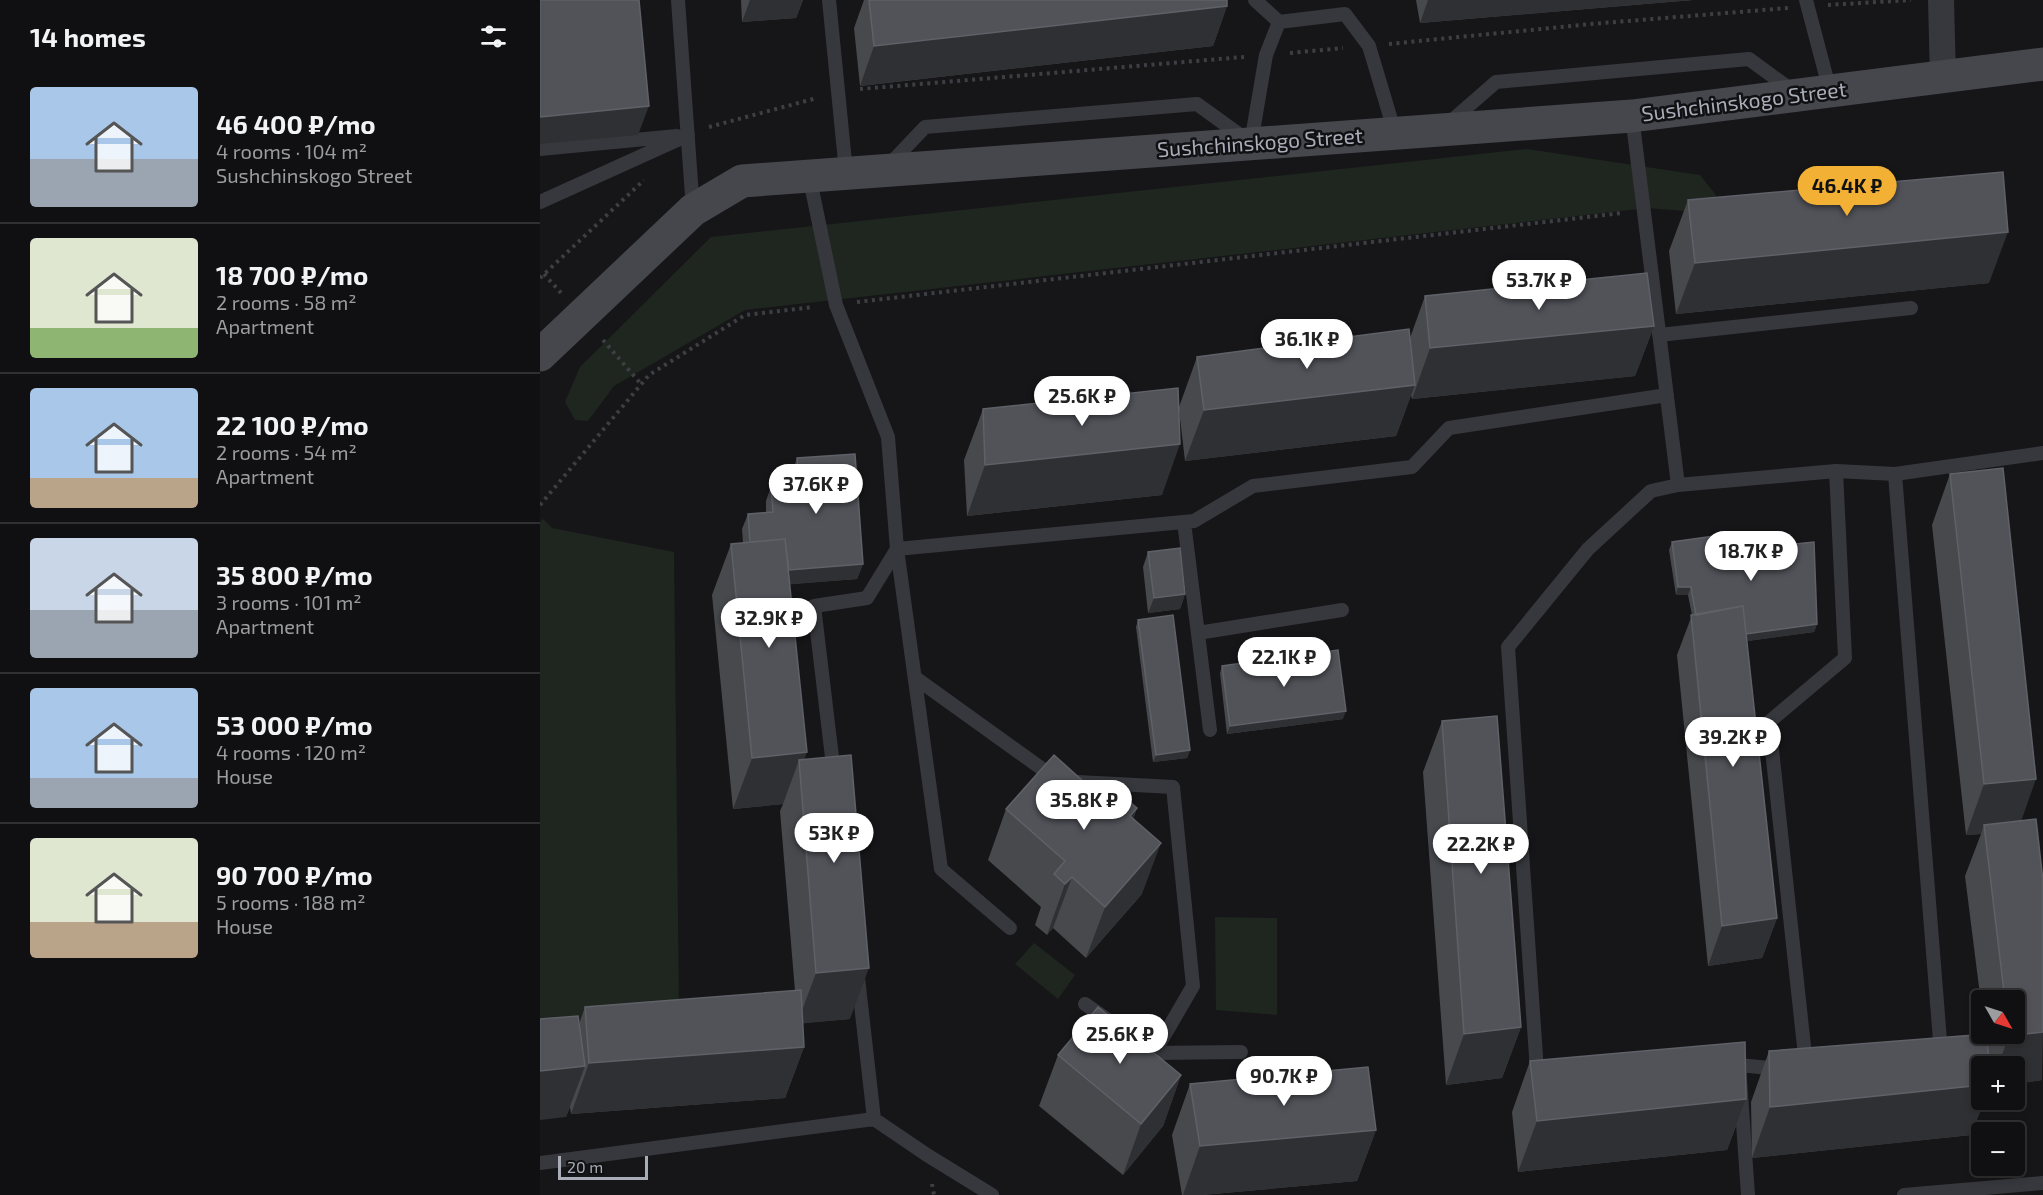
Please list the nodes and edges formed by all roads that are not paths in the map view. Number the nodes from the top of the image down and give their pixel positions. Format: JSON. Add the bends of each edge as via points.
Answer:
{"nodes":[{"id":1,"x":681,"y":0,"type":"edge"},
{"id":2,"x":829,"y":0,"type":"edge"},
{"id":3,"x":1255,"y":0,"type":"edge"},
{"id":4,"x":1941,"y":0,"type":"edge"},
{"id":5,"x":1807,"y":3,"type":"edge"},
{"id":6,"x":1279,"y":22,"type":"junction"},
{"id":7,"x":2043,"y":64,"type":"edge"},
{"id":8,"x":1943,"y":78,"type":"junction"},
{"id":9,"x":1815,"y":93,"type":"junction"},
{"id":10,"x":1632,"y":116,"type":"junction"},
{"id":11,"x":1441,"y":129,"type":"junction"},
{"id":12,"x":1395,"y":133,"type":"junction"},
{"id":13,"x":688,"y":135,"type":"junction"},
{"id":14,"x":1251,"y":143,"type":"junction"},
{"id":15,"x":540,"y":149,"type":"edge"},
{"id":16,"x":885,"y":169,"type":"junction"},
{"id":17,"x":846,"y":172,"type":"junction"},
{"id":18,"x":809,"y":175,"type":"junction"},
{"id":19,"x":540,"y":202,"type":"edge"},
{"id":20,"x":693,"y":210,"type":"junction"},
{"id":21,"x":1911,"y":308,"type":"dead end"},
{"id":22,"x":1659,"y":335,"type":"junction"},
{"id":23,"x":540,"y":355,"type":"edge"},
{"id":24,"x":1666,"y":395,"type":"junction"},
{"id":25,"x":2043,"y":453,"type":"edge"},
{"id":26,"x":1836,"y":471,"type":"junction"},
{"id":27,"x":1895,"y":474,"type":"junction"},
{"id":28,"x":1678,"y":485,"type":"junction"},
{"id":29,"x":1184,"y":522,"type":"junction"},
{"id":30,"x":897,"y":549,"type":"junction"},
{"id":31,"x":1342,"y":610,"type":"dead end"},
{"id":32,"x":1198,"y":633,"type":"junction"},
{"id":33,"x":917,"y":679,"type":"junction"},
{"id":34,"x":1210,"y":730,"type":"dead end"},
{"id":35,"x":836,"y":787,"type":"edge"},
{"id":36,"x":1010,"y":928,"type":"dead end"},
{"id":37,"x":856,"y":964,"type":"edge"},
{"id":38,"x":1085,"y":1004,"type":"dead end"},
{"id":39,"x":1119,"y":1028,"type":"edge"},
{"id":40,"x":1241,"y":1052,"type":"dead end"},
{"id":41,"x":1930,"y":1054,"type":"edge"},
{"id":42,"x":1723,"y":1060,"type":"edge"},
{"id":43,"x":1738,"y":1065,"type":"junction"},
{"id":44,"x":1561,"y":1069,"type":"edge"},
{"id":45,"x":874,"y":1119,"type":"junction"},
{"id":46,"x":540,"y":1163,"type":"edge"},
{"id":47,"x":2043,"y":1183,"type":"edge"},
{"id":48,"x":992,"y":1195,"type":"edge"},
{"id":49,"x":1748,"y":1195,"type":"edge"},
{"id":50,"x":1904,"y":1195,"type":"edge"}],
"edges":[{"from":1,"to":13,"type":"lane"},
{"from":2,"to":17,"type":"lane"},
{"from":3,"to":6,"type":"lane"},
{"from":4,"to":8,"type":"street"},
{"from":5,"to":9,"type":"lane"},
{"from":6,"to":12,"type":"lane","via":[[1345,14],[1369,46]]},
{"from":6,"to":14,"type":"lane","via":[[1266,55]]},
{"from":7,"to":8,"type":"street","name":"Sushchinskogo Street"},
{"from":8,"to":9,"type":"street","name":"Sushchinskogo Street"},
{"from":9,"to":10,"type":"street","name":"Sushchinskogo Street"},
{"from":9,"to":11,"type":"lane","via":[[1749,59],[1496,82]]},
{"from":10,"to":11,"type":"street","name":"Sushchinskogo Street"},
{"from":10,"to":22,"type":"lane"},
{"from":11,"to":12,"type":"street","name":"Sushchinskogo Street"},
{"from":12,"to":14,"type":"street","name":"Sushchinskogo Street"},
{"from":13,"to":15,"type":"lane"},
{"from":13,"to":19,"type":"lane"},
{"from":13,"to":20,"type":"lane"},
{"from":14,"to":16,"type":"street","name":"Sushchinskogo Street"},
{"from":14,"to":16,"type":"lane","via":[[1197,104],[925,127]]},
{"from":16,"to":17,"type":"street","name":"Sushchinskogo Street"},
{"from":17,"to":18,"type":"street","name":"Sushchinskogo Street"},
{"from":18,"to":20,"type":"street","name":"Sushchinskogo Street","via":[[742,181]]},
{"from":18,"to":30,"type":"lane","via":[[836,305],[888,437]]},
{"from":20,"to":23,"type":"street","name":"Sushchinskogo Street"},
{"from":21,"to":22,"type":"lane"},
{"from":22,"to":24,"type":"lane"},
{"from":24,"to":28,"type":"lane"},
{"from":24,"to":29,"type":"lane","via":[[1449,429],[1412,467],[1253,486],[1194,521]]},
{"from":25,"to":27,"type":"lane"},
{"from":26,"to":27,"type":"lane"},
{"from":26,"to":28,"type":"lane"},
{"from":26,"to":43,"type":"lane","via":[[1845,658],[1769,722],[1812,1070]]},
{"from":27,"to":41,"type":"lane","via":[[1941,1053]]},
{"from":28,"to":44,"type":"lane","via":[[1652,491],[1588,549],[1508,647],[1537,1071]]},
{"from":29,"to":30,"type":"lane"},
{"from":29,"to":32,"type":"lane"},
{"from":30,"to":33,"type":"lane"},
{"from":30,"to":35,"type":"lane","via":[[867,598],[814,606]]},
{"from":31,"to":32,"type":"lane"},
{"from":32,"to":34,"type":"lane"},
{"from":33,"to":36,"type":"lane","via":[[941,869]]},
{"from":33,"to":40,"type":"lane","via":[[1059,781],[1173,787],[1193,986],[1149,1050]]},
{"from":37,"to":45,"type":"lane"},
{"from":38,"to":39,"type":"lane"},
{"from":42,"to":43,"type":"lane"},
{"from":43,"to":49,"type":"lane"},
{"from":45,"to":46,"type":"lane"},
{"from":45,"to":48,"type":"lane"},
{"from":47,"to":50,"type":"lane"}]}
